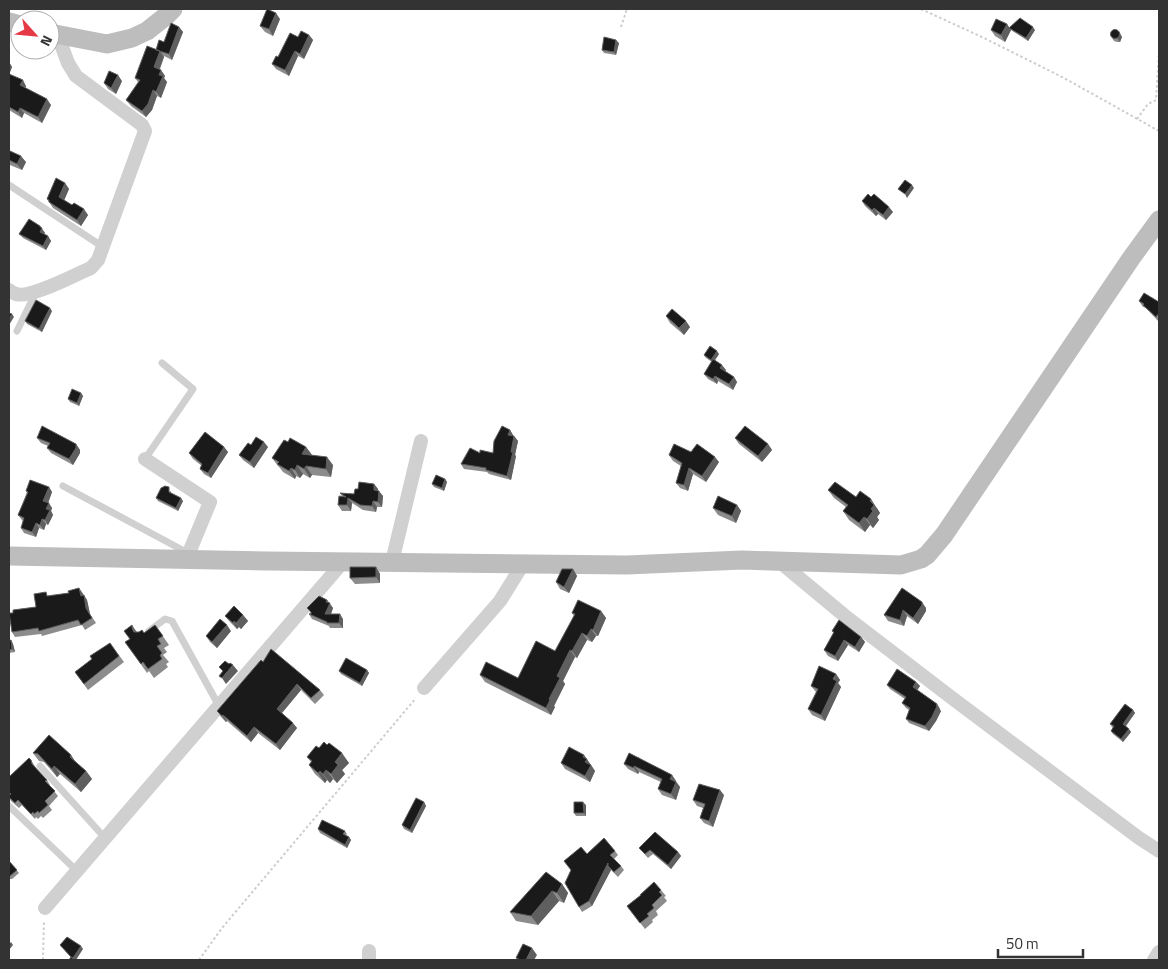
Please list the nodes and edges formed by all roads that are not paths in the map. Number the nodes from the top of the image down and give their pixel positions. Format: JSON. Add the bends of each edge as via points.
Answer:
{"nodes":[{"id":1,"x":173,"y":9,"type":"edge"},
{"id":2,"x":60,"y":35,"type":"edge"},
{"id":3,"x":60,"y":46,"type":"edge"},
{"id":4,"x":9,"y":185,"type":"edge"},
{"id":5,"x":1159,"y":220,"type":"edge"},
{"id":6,"x":103,"y":247,"type":"junction"},
{"id":7,"x":9,"y":290,"type":"edge"},
{"id":8,"x":36,"y":292,"type":"junction"},
{"id":9,"x":18,"y":331,"type":"dead end"},
{"id":10,"x":162,"y":363,"type":"dead end"},
{"id":11,"x":421,"y":441,"type":"dead end"},
{"id":12,"x":145,"y":459,"type":"joint"},
{"id":13,"x":63,"y":486,"type":"dead end"},
{"id":14,"x":9,"y":556,"type":"edge"},
{"id":15,"x":187,"y":557,"type":"junction"},
{"id":16,"x":343,"y":562,"type":"junction"},
{"id":17,"x":392,"y":562,"type":"junction"},
{"id":18,"x":780,"y":562,"type":"junction"},
{"id":19,"x":523,"y":564,"type":"junction"},
{"id":20,"x":143,"y":636,"type":"edge"},
{"id":21,"x":424,"y":688,"type":"road end"},
{"id":22,"x":219,"y":706,"type":"junction"},
{"id":23,"x":40,"y":766,"type":"edge"},
{"id":24,"x":9,"y":806,"type":"edge"},
{"id":25,"x":105,"y":838,"type":"junction"},
{"id":26,"x":1159,"y":852,"type":"edge"},
{"id":27,"x":77,"y":871,"type":"junction"},
{"id":28,"x":45,"y":908,"type":"road end"},
{"id":29,"x":1159,"y":952,"type":"edge"},
{"id":30,"x":1154,"y":960,"type":"edge"}],
"edges":[{"from":1,"to":2,"type":"street","via":[[147,31],[107,44]]},
{"from":3,"to":6,"type":"street","via":[[76,76],[145,130]]},
{"from":4,"to":6,"type":"lane"},
{"from":5,"to":18,"type":"street","via":[[944,535],[927,555],[901,565]]},
{"from":6,"to":8,"type":"street","via":[[91,268]]},
{"from":7,"to":8,"type":"street","via":[[16,295]]},
{"from":8,"to":9,"type":"lane"},
{"from":10,"to":12,"type":"lane","via":[[193,389]]},
{"from":11,"to":17,"type":"street"},
{"from":12,"to":15,"type":"street","via":[[210,502]]},
{"from":13,"to":15,"type":"lane"},
{"from":14,"to":15,"type":"street"},
{"from":15,"to":16,"type":"street"},
{"from":16,"to":17,"type":"street"},
{"from":16,"to":22,"type":"street"},
{"from":17,"to":19,"type":"street"},
{"from":18,"to":19,"type":"street"},
{"from":18,"to":26,"type":"street","via":[[952,698]]},
{"from":19,"to":21,"type":"street","via":[[500,601]]},
{"from":20,"to":22,"type":"lane","via":[[165,619],[172,621]]},
{"from":22,"to":25,"type":"street"},
{"from":23,"to":25,"type":"lane"},
{"from":24,"to":27,"type":"lane"},
{"from":25,"to":27,"type":"street"},
{"from":27,"to":28,"type":"street"},
{"from":29,"to":30,"type":"street"}]}
